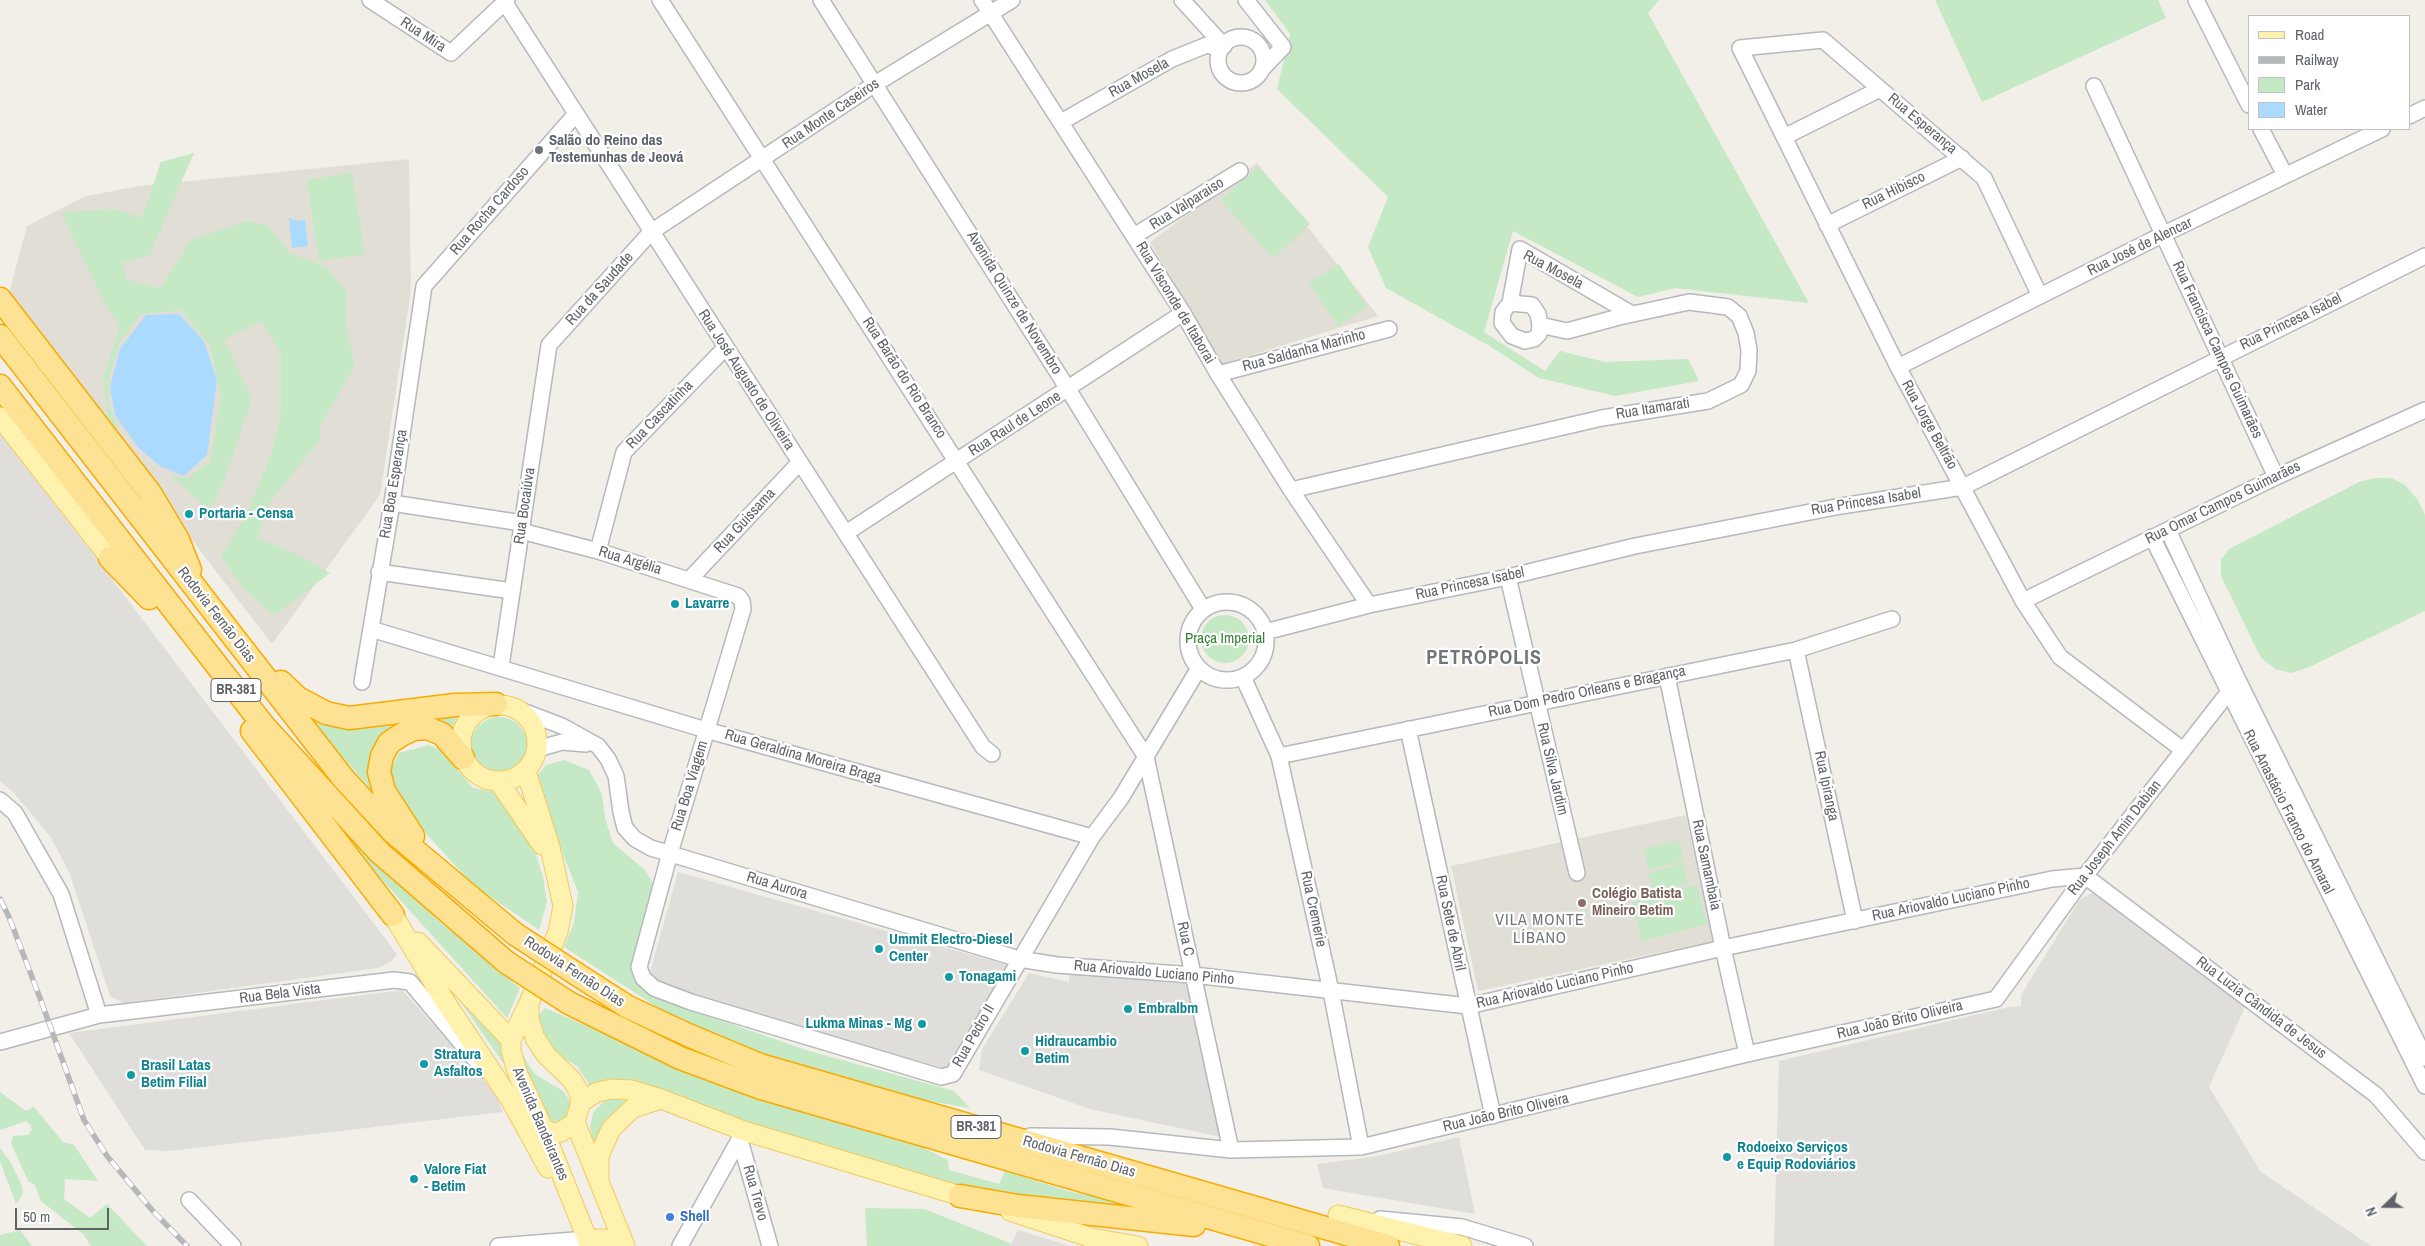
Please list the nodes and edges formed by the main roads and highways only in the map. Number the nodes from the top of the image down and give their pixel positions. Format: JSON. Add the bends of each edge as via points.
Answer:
{"nodes":[{"id":1,"x":0,"y":299,"type":"edge"},
{"id":2,"x":0,"y":336,"type":"edge"},
{"id":3,"x":0,"y":386,"type":"edge"},
{"id":4,"x":0,"y":417,"type":"edge"},
{"id":5,"x":110,"y":558,"type":"joint"},
{"id":6,"x":201,"y":596,"type":"junction"},
{"id":7,"x":187,"y":627,"type":"junction"},
{"id":8,"x":225,"y":627,"type":"junction"},
{"id":9,"x":204,"y":648,"type":"junction"},
{"id":10,"x":507,"y":707,"type":"junction"},
{"id":11,"x":463,"y":758,"type":"junction"},
{"id":12,"x":526,"y":771,"type":"junction"},
{"id":13,"x":499,"y":782,"type":"junction"},
{"id":14,"x":554,"y":867,"type":"junction"},
{"id":15,"x":442,"y":875,"type":"junction"},
{"id":16,"x":393,"y":916,"type":"junction"},
{"id":17,"x":529,"y":1002,"type":"junction"},
{"id":18,"x":511,"y":1040,"type":"junction"},
{"id":19,"x":661,"y":1098,"type":"junction"},
{"id":20,"x":581,"y":1102,"type":"junction"},
{"id":21,"x":575,"y":1122,"type":"junction"},
{"id":22,"x":543,"y":1128,"type":"junction"},
{"id":23,"x":600,"y":1187,"type":"junction"},
{"id":24,"x":960,"y":1196,"type":"junction"},
{"id":25,"x":1338,"y":1215,"type":"joint"},
{"id":26,"x":1292,"y":1218,"type":"junction"},
{"id":27,"x":588,"y":1242,"type":"edge"},
{"id":28,"x":623,"y":1243,"type":"edge"},
{"id":29,"x":1138,"y":1246,"type":"edge"},
{"id":30,"x":1308,"y":1246,"type":"edge"},
{"id":31,"x":1388,"y":1246,"type":"edge"},
{"id":32,"x":1462,"y":1246,"type":"edge"}],
"edges":[{"from":1,"to":6,"type":"highway","via":[[150,493],[178,540]]},
{"from":2,"to":6,"type":"highway","name":"Rodovia Fernão Dias","number":"BR-381"},
{"from":3,"to":7,"type":"highway","name":"Rodovia Fernão Dias","number":"BR-381"},
{"from":4,"to":5,"type":"main road","number":"BR-381"},
{"from":5,"to":7,"type":"highway","number":"BR-381","via":[[157,605]]},
{"from":6,"to":8,"type":"highway","name":"Rodovia Fernão Dias","number":"BR-381"},
{"from":7,"to":9,"type":"highway","name":"Rodovia Fernão Dias","number":"BR-381"},
{"from":8,"to":10,"type":"highway","via":[[298,698],[326,713],[349,718],[455,705]]},
{"from":8,"to":15,"type":"highway","name":"Rodovia Fernão Dias","number":"BR-381","via":[[343,778],[393,832]]},
{"from":9,"to":16,"type":"highway","via":[[258,741]]},
{"from":9,"to":30,"type":"highway","name":"Rodovia Fernão Dias","number":"BR-381","bridge":true,"via":[[264,726],[379,852],[506,962],[569,1003],[680,1058],[761,1088]]},
{"from":10,"to":11,"type":"main road","via":[[484,707],[466,723],[461,734]]},
{"from":10,"to":12,"type":"main road","via":[[527,716],[537,738],[537,750]]},
{"from":11,"to":13,"type":"main road","via":[[478,775]]},
{"from":11,"to":15,"type":"highway","number":"BR-381","via":[[442,734],[427,728],[414,729],[389,743],[379,772],[384,791],[401,820]]},
{"from":12,"to":13,"type":"main road"},
{"from":12,"to":14,"type":"main road"},
{"from":13,"to":14,"type":"main road"},
{"from":14,"to":17,"type":"main road","via":[[563,906],[558,932]]},
{"from":15,"to":26,"type":"highway","name":"Rodovia Fernão Dias","number":"BR-381","bridge":true,"via":[[515,934],[628,1007],[760,1065]]},
{"from":16,"to":18,"type":"main road"},
{"from":16,"to":27,"type":"main road","via":[[510,1099]]},
{"from":17,"to":18,"type":"main road"},
{"from":17,"to":20,"type":"main road","via":[[529,1020],[535,1038],[546,1055],[572,1080]]},
{"from":18,"to":22,"type":"main road","name":"Avenida Bandeirantes","via":[[517,1072]]},
{"from":19,"to":20,"type":"main road","number":"BR-381","via":[[632,1090],[612,1089],[598,1092]]},
{"from":19,"to":23,"type":"main road","via":[[633,1108],[611,1129],[600,1156]]},
{"from":19,"to":24,"type":"main road","number":"BR-381","via":[[742,1135]]},
{"from":20,"to":21,"type":"main road"},
{"from":21,"to":22,"type":"main road","via":[[562,1132],[552,1133]]},
{"from":21,"to":23,"type":"main road","name":"Avenida Bandeirantes"},
{"from":22,"to":27,"type":"main road","name":"Avenida Bandeirantes"},
{"from":23,"to":28,"type":"main road","name":"Avenida Bandeirantes"},
{"from":24,"to":29,"type":"main road","number":"BR-381","via":[[1092,1238]]},
{"from":24,"to":30,"type":"highway","number":"BR-381","via":[[1018,1206],[1191,1224]]},
{"from":25,"to":26,"type":"highway","number":"BR-381"},
{"from":25,"to":32,"type":"main road","number":"BR-381"},
{"from":26,"to":31,"type":"highway","name":"Rodovia Fernão Dias","number":"BR-381"},
{"from":27,"to":28,"type":"main road"}]}
